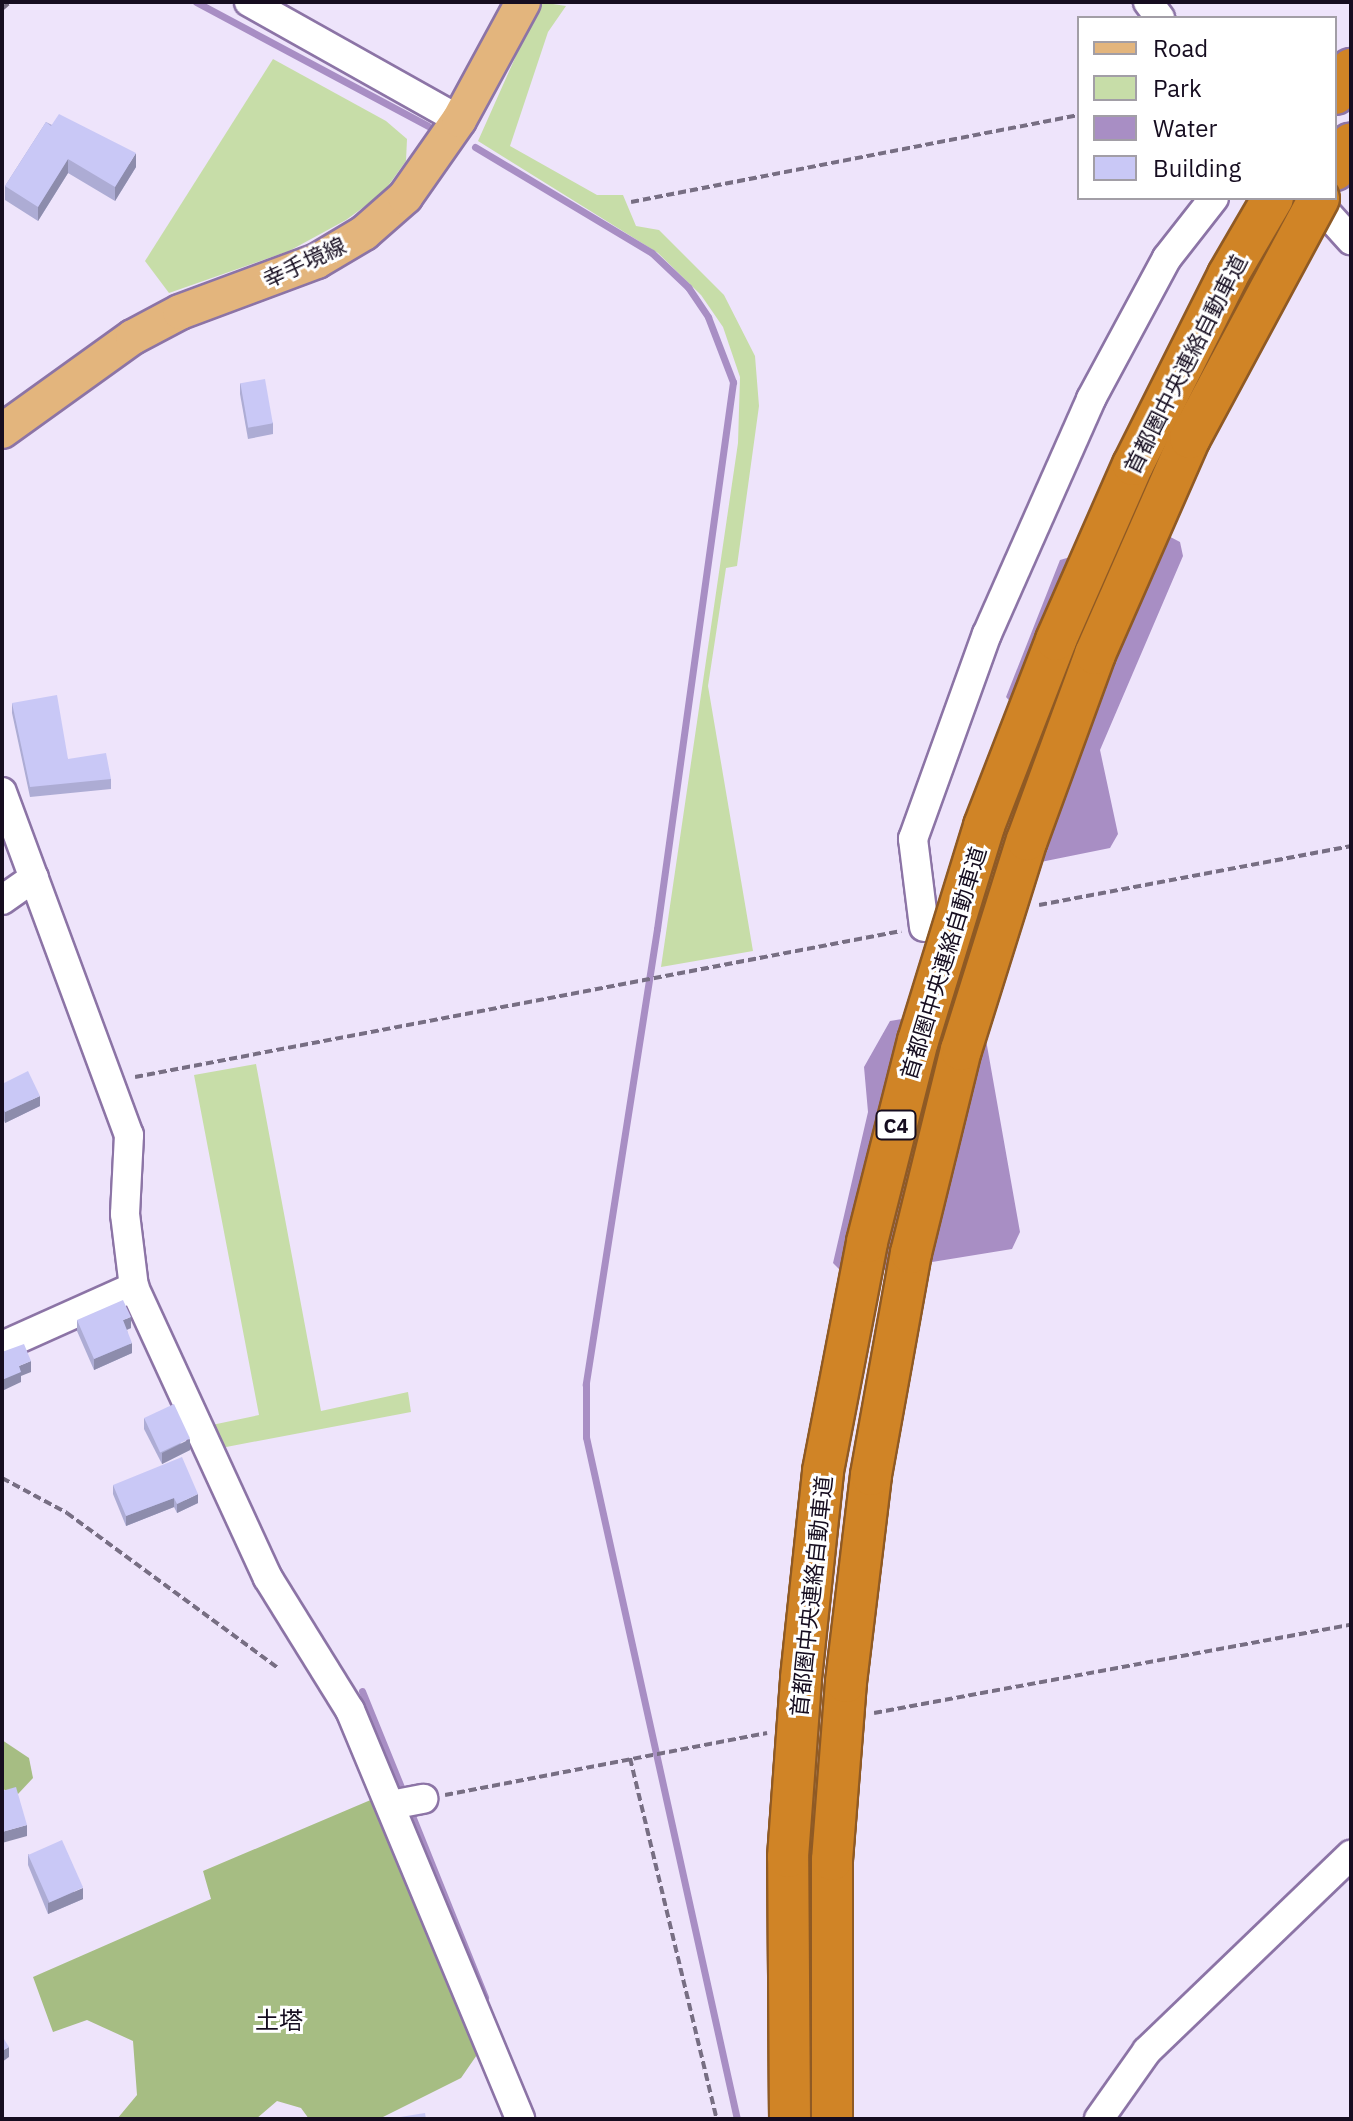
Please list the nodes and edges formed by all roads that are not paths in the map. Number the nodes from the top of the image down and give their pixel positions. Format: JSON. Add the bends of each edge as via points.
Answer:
{"nodes":[{"id":1,"x":249,"y":2,"type":"edge"},
{"id":2,"x":523,"y":2,"type":"edge"},
{"id":3,"x":1351,"y":69,"type":"edge"},
{"id":4,"x":1337,"y":91,"type":"edge"},
{"id":5,"x":459,"y":120,"type":"junction"},
{"id":6,"x":1351,"y":143,"type":"edge"},
{"id":7,"x":1337,"y":167,"type":"edge"},
{"id":8,"x":1212,"y":200,"type":"edge"},
{"id":9,"x":1272,"y":200,"type":"edge"},
{"id":10,"x":1335,"y":215,"type":"edge"},
{"id":11,"x":2,"y":431,"type":"edge"},
{"id":12,"x":2,"y":792,"type":"edge"},
{"id":13,"x":34,"y":878,"type":"junction"},
{"id":14,"x":2,"y":900,"type":"edge"},
{"id":15,"x":924,"y":927,"type":"dead end"},
{"id":16,"x":134,"y":1287,"type":"junction"},
{"id":17,"x":2,"y":1346,"type":"edge"},
{"id":18,"x":423,"y":1799,"type":"road end"},
{"id":19,"x":392,"y":1804,"type":"junction"},
{"id":20,"x":1351,"y":1855,"type":"edge"},
{"id":21,"x":520,"y":2119,"type":"edge"},
{"id":22,"x":790,"y":2119,"type":"edge"},
{"id":23,"x":832,"y":2119,"type":"edge"},
{"id":24,"x":1099,"y":2119,"type":"edge"}],
"edges":[{"from":1,"to":5,"type":"street"},
{"from":2,"to":5,"type":"main road","name":"幸手境線"},
{"from":3,"to":4,"type":"highway"},
{"from":5,"to":11,"type":"main road","name":"幸手境線","via":[[405,197],[364,233],[317,261],[180,312],[133,337]]},
{"from":6,"to":7,"type":"highway"},
{"from":8,"to":15,"type":"street","via":[[1167,258],[1091,399],[987,634],[913,839]]},
{"from":9,"to":22,"type":"highway","name":"首都圏中央連絡自動車道","number":"C4","bridge":true,"via":[[1228,275],[1133,465],[1011,754],[918,1041],[867,1242],[823,1471],[801,1678],[788,1857]]},
{"from":10,"to":23,"type":"highway","name":"首都圏中央連絡自動車道","number":"C4","bridge":true,"via":[[1190,438],[1095,654],[1027,840],[961,1050],[911,1253],[871,1475],[846,1682],[832,1860]]},
{"from":12,"to":13,"type":"street"},
{"from":13,"to":14,"type":"street"},
{"from":13,"to":16,"type":"street","via":[[129,1135],[125,1214]]},
{"from":16,"to":17,"type":"street"},
{"from":16,"to":19,"type":"street","via":[[268,1578],[350,1710]]},
{"from":18,"to":19,"type":"street"},
{"from":19,"to":21,"type":"street"},
{"from":20,"to":24,"type":"street","via":[[1147,2051]]}]}
